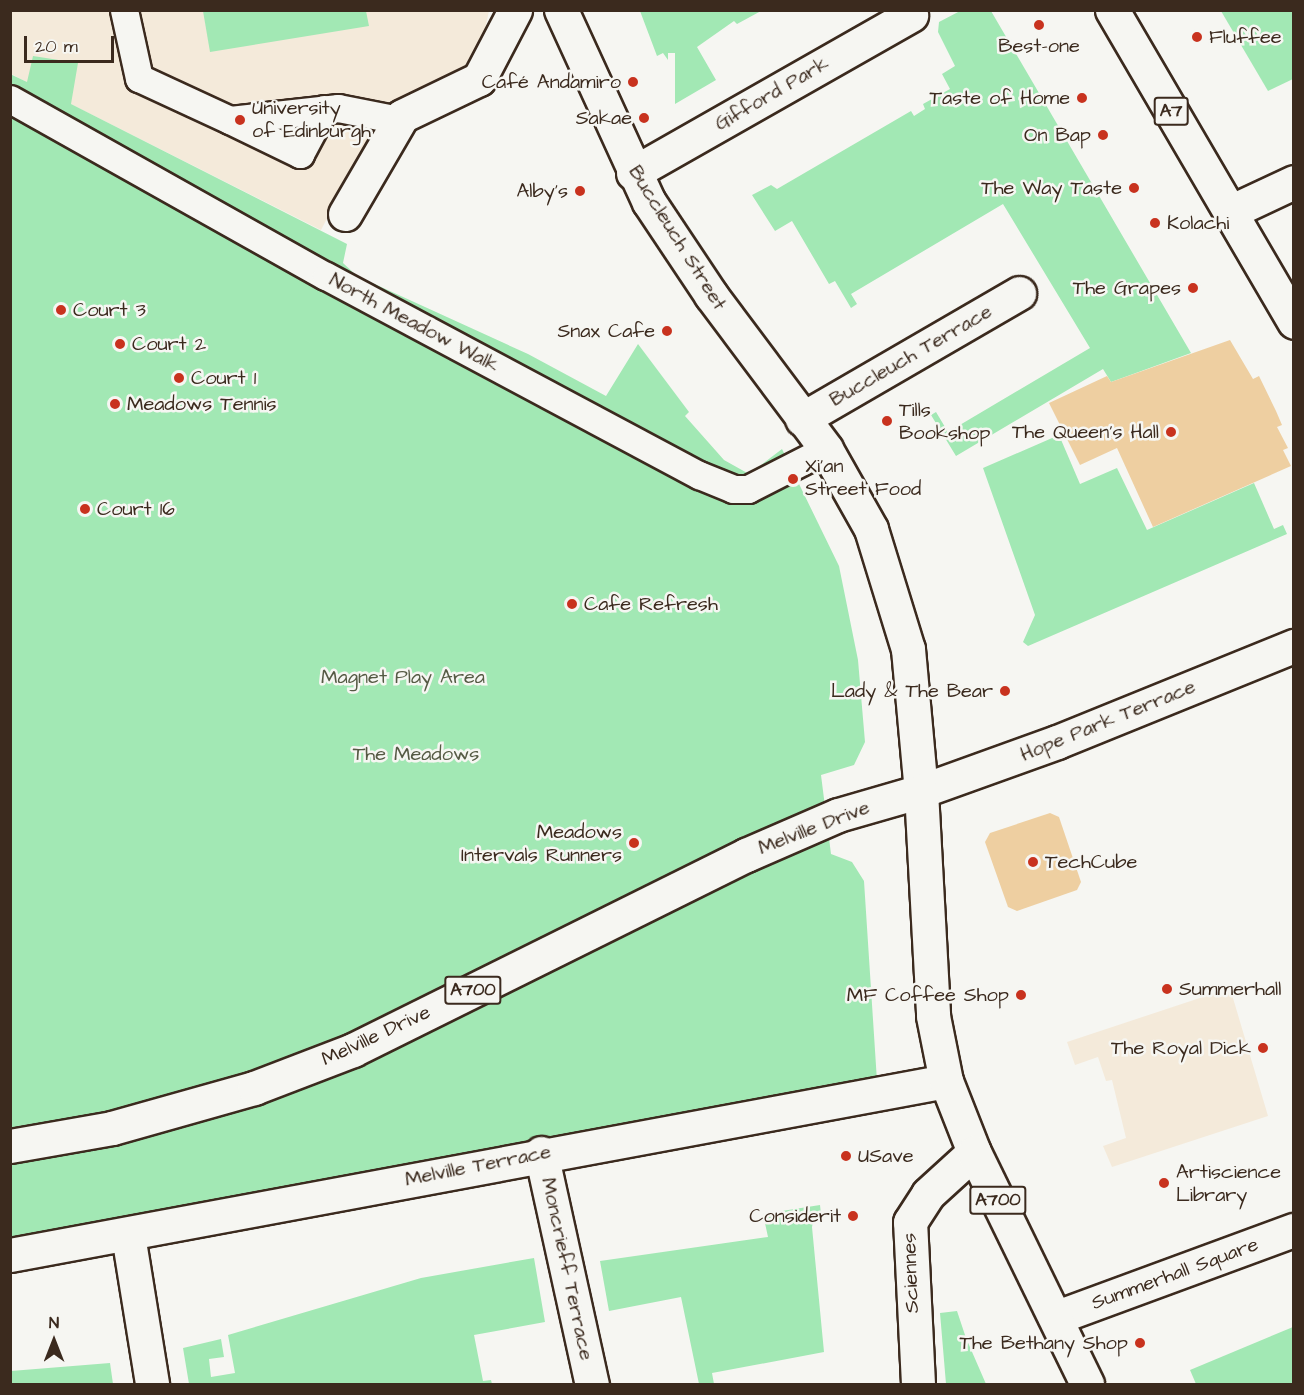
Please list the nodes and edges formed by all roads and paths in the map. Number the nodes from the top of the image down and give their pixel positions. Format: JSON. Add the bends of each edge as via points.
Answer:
{"nodes":[{"id":1,"x":124,"y":10,"type":"edge"},
{"id":2,"x":516,"y":10,"type":"edge"},
{"id":3,"x":561,"y":10,"type":"edge"},
{"id":4,"x":1112,"y":10,"type":"edge"},
{"id":5,"x":911,"y":15,"type":"dead end"},
{"id":6,"x":10,"y":99,"type":"edge"},
{"id":7,"x":324,"y":109,"type":"junction"},
{"id":8,"x":230,"y":120,"type":"junction"},
{"id":9,"x":399,"y":120,"type":"junction"},
{"id":10,"x":633,"y":173,"type":"junction"},
{"id":11,"x":1293,"y":182,"type":"edge"},
{"id":12,"x":1230,"y":212,"type":"junction"},
{"id":13,"x":345,"y":213,"type":"dead end"},
{"id":14,"x":1019,"y":293,"type":"dead end"},
{"id":15,"x":1293,"y":322,"type":"edge"},
{"id":16,"x":802,"y":419,"type":"junction"},
{"id":17,"x":826,"y":449,"type":"junction"},
{"id":18,"x":1293,"y":646,"type":"edge"},
{"id":19,"x":921,"y":791,"type":"junction"},
{"id":20,"x":946,"y":1081,"type":"junction"},
{"id":21,"x":10,"y":1146,"type":"edge"},
{"id":22,"x":974,"y":1152,"type":"junction"},
{"id":23,"x":541,"y":1153,"type":"junction"},
{"id":24,"x":1293,"y":1230,"type":"edge"},
{"id":25,"x":128,"y":1235,"type":"junction"},
{"id":26,"x":10,"y":1255,"type":"edge"},
{"id":27,"x":1057,"y":1317,"type":"junction"},
{"id":28,"x":152,"y":1384,"type":"edge"},
{"id":29,"x":592,"y":1384,"type":"edge"},
{"id":30,"x":918,"y":1384,"type":"edge"},
{"id":31,"x":1087,"y":1384,"type":"edge"}],
"edges":[{"from":1,"to":8,"type":"street","via":[[139,78]]},
{"from":2,"to":9,"type":"street","via":[[478,80],[413,107]]},
{"from":3,"to":10,"type":"street","name":"Buccleuch Street"},
{"from":4,"to":12,"type":"street","number":"A7"},
{"from":5,"to":10,"type":"street","name":"Gifford Park"},
{"from":6,"to":17,"type":"street","name":"North Meadow Walk","via":[[326,276],[708,478],[748,489]]},
{"from":7,"to":8,"type":"street"},
{"from":7,"to":8,"type":"street","via":[[300,154]]},
{"from":7,"to":9,"type":"street","via":[[355,109]]},
{"from":9,"to":13,"type":"street"},
{"from":10,"to":16,"type":"street","name":"Buccleuch Street","via":[[711,295]]},
{"from":11,"to":12,"type":"street"},
{"from":12,"to":15,"type":"street","number":"A7"},
{"from":14,"to":16,"type":"street","name":"Buccleuch Terrace"},
{"from":16,"to":17,"type":"street","name":"Buccleuch Street"},
{"from":17,"to":19,"type":"street","name":"Buccleuch Street","via":[[871,530],[900,615],[916,705]]},
{"from":18,"to":19,"type":"street","name":"Hope Park Terrace","via":[[1057,742]]},
{"from":19,"to":20,"type":"street","number":"A700","via":[[933,1016]]},
{"from":19,"to":21,"type":"street","name":"Melville Drive","number":"A700","via":[[838,815],[746,855],[353,1050],[243,1091],[112,1128]]},
{"from":20,"to":22,"type":"street","number":"A700"},
{"from":20,"to":23,"type":"street","name":"Melville Terrace"},
{"from":22,"to":27,"type":"street","number":"A700"},
{"from":22,"to":30,"type":"street","name":"Sciennes","via":[[928,1194],[910,1222]]},
{"from":23,"to":25,"type":"street","name":"Melville Terrace"},
{"from":23,"to":29,"type":"street","name":"Moncrieff Terrace"},
{"from":24,"to":27,"type":"street","name":"Summerhall Square"},
{"from":25,"to":26,"type":"street","name":"Melville Terrace"},
{"from":25,"to":28,"type":"street"},
{"from":27,"to":31,"type":"street","number":"A700"}]}
